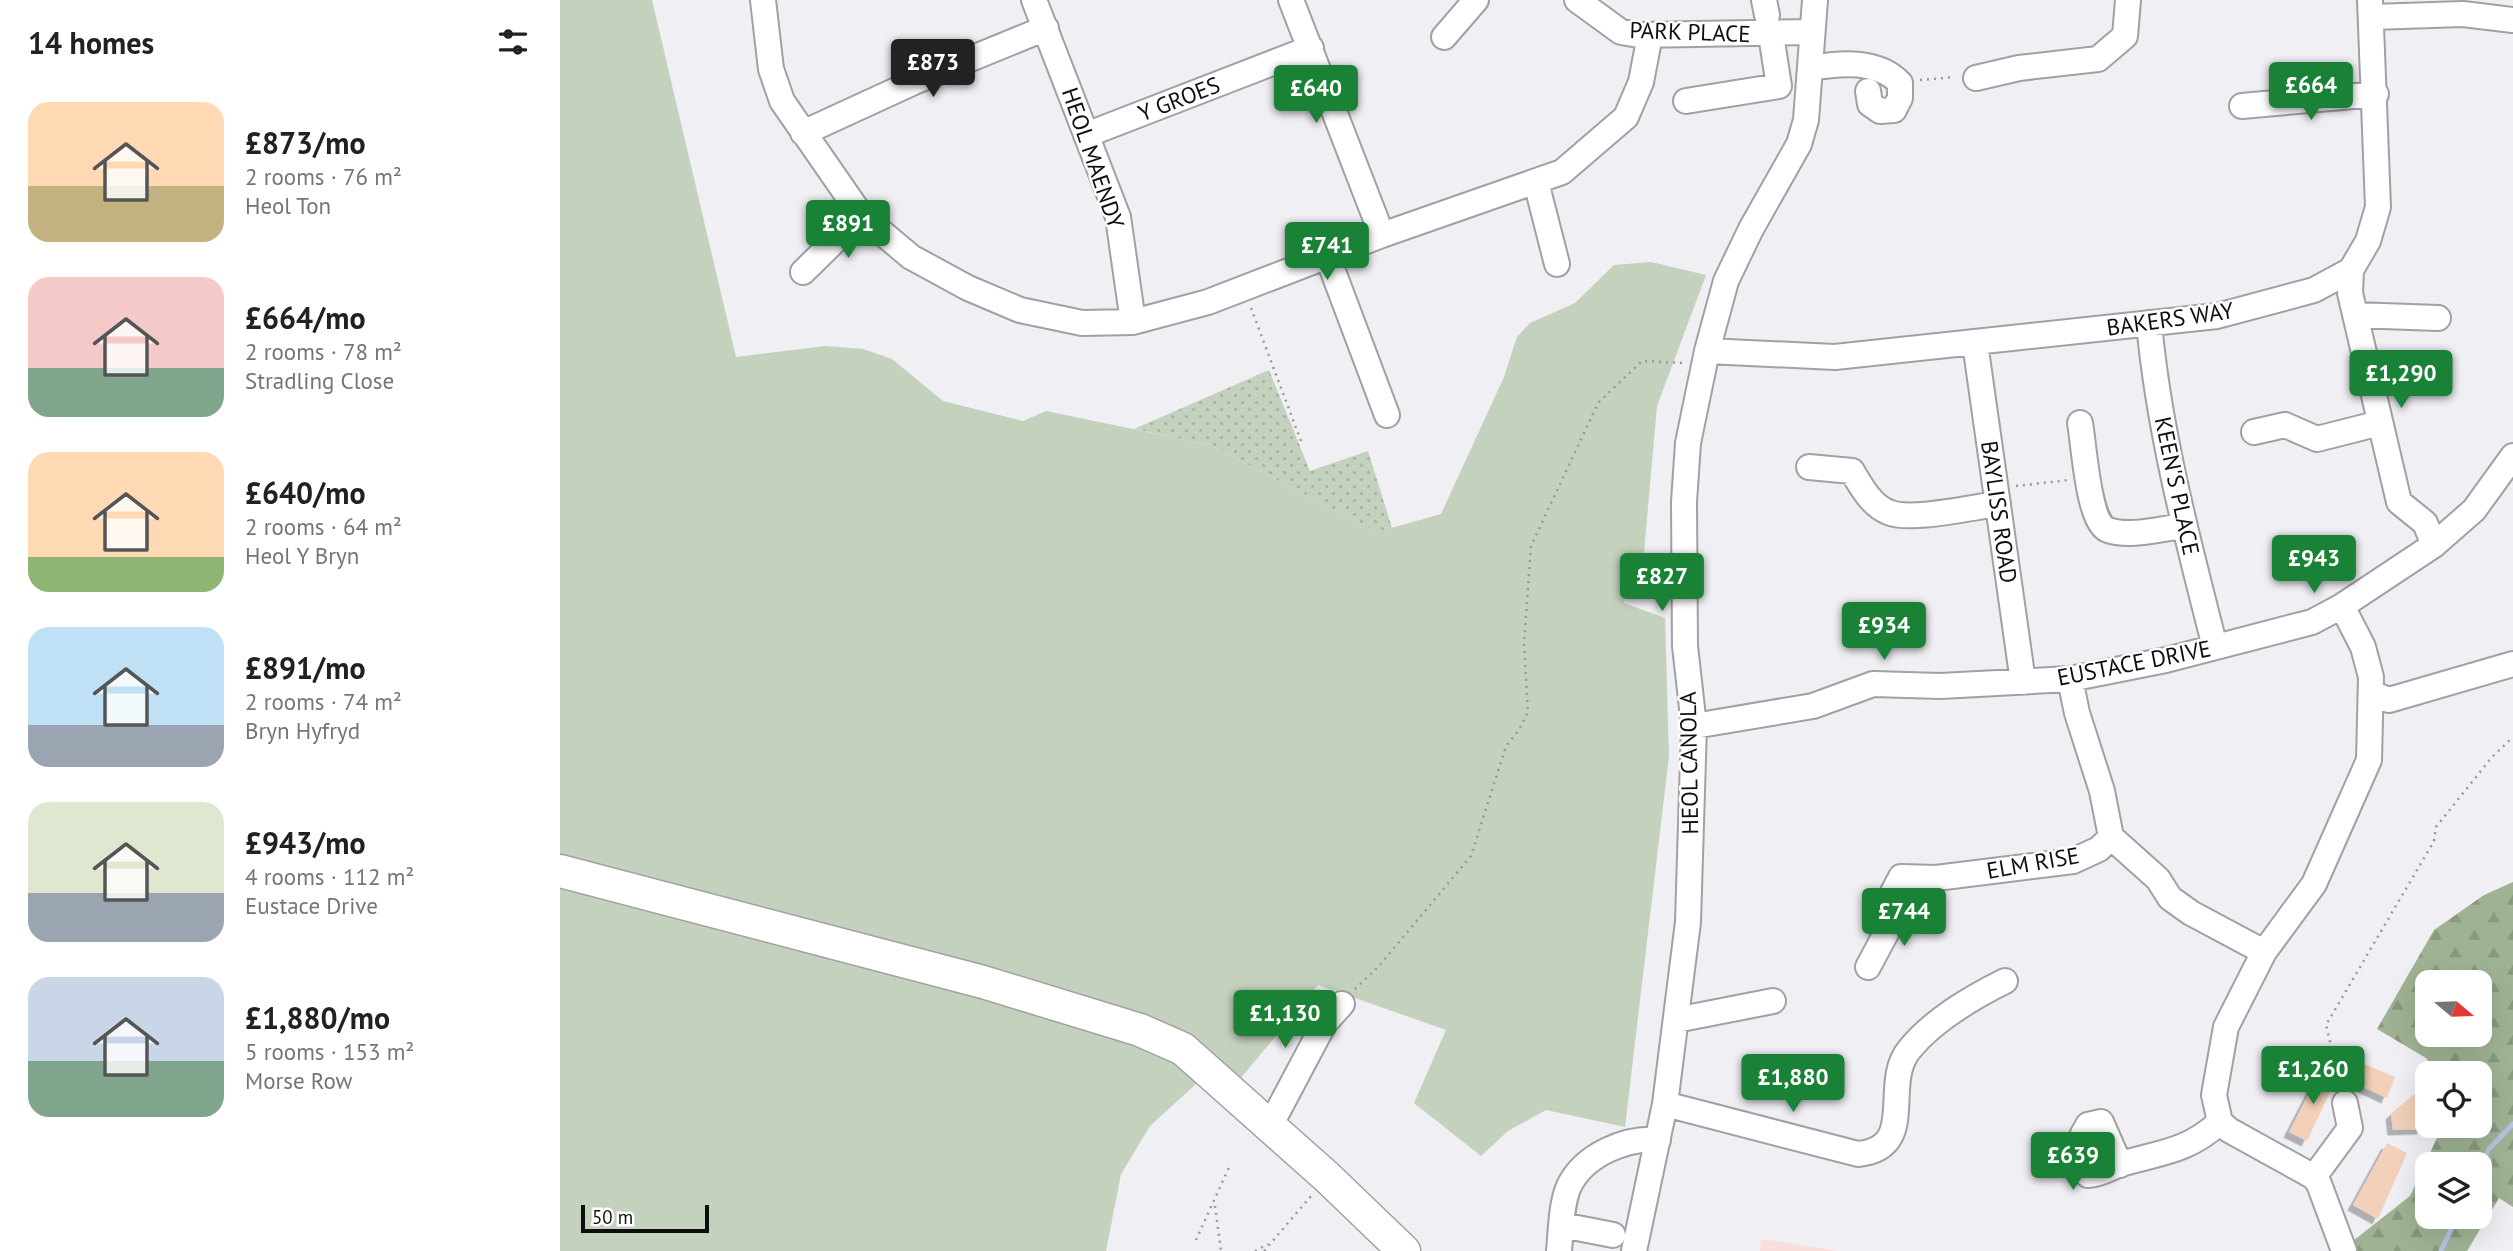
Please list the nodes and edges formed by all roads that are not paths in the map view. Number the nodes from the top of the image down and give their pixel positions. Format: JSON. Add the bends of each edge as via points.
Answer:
{"nodes":[{"id":1,"x":762,"y":0,"type":"edge"},
{"id":2,"x":1034,"y":0,"type":"edge"},
{"id":3,"x":1291,"y":0,"type":"edge"},
{"id":4,"x":1476,"y":0,"type":"edge"},
{"id":5,"x":1577,"y":0,"type":"edge"},
{"id":6,"x":1815,"y":0,"type":"edge"},
{"id":7,"x":2128,"y":0,"type":"edge"},
{"id":8,"x":2371,"y":8,"type":"edge"},
{"id":9,"x":1767,"y":17,"type":"edge"},
{"id":10,"x":2513,"y":20,"type":"edge"},
{"id":11,"x":1046,"y":28,"type":"junction"},
{"id":12,"x":1812,"y":32,"type":"junction"},
{"id":13,"x":1650,"y":36,"type":"junction"},
{"id":14,"x":1444,"y":37,"type":"dead end"},
{"id":15,"x":1311,"y":48,"type":"junction"},
{"id":16,"x":1810,"y":68,"type":"junction"},
{"id":17,"x":1976,"y":78,"type":"road end"},
{"id":18,"x":1868,"y":91,"type":"dead end"},
{"id":19,"x":2376,"y":94,"type":"junction"},
{"id":20,"x":1686,"y":101,"type":"dead end"},
{"id":21,"x":2242,"y":106,"type":"dead end"},
{"id":22,"x":803,"y":133,"type":"junction"},
{"id":23,"x":1086,"y":135,"type":"junction"},
{"id":24,"x":1536,"y":182,"type":"junction"},
{"id":25,"x":861,"y":215,"type":"junction"},
{"id":26,"x":1382,"y":235,"type":"junction"},
{"id":27,"x":1328,"y":258,"type":"junction"},
{"id":28,"x":1557,"y":264,"type":"dead end"},
{"id":29,"x":2351,"y":270,"type":"junction"},
{"id":30,"x":803,"y":272,"type":"dead end"},
{"id":31,"x":2356,"y":315,"type":"junction"},
{"id":32,"x":2438,"y":318,"type":"dead end"},
{"id":33,"x":1133,"y":322,"type":"junction"},
{"id":34,"x":2149,"y":323,"type":"junction"},
{"id":35,"x":1975,"y":343,"type":"junction"},
{"id":36,"x":1706,"y":357,"type":"junction"},
{"id":37,"x":1387,"y":415,"type":"dead end"},
{"id":38,"x":2080,"y":423,"type":"dead end"},
{"id":39,"x":2380,"y":423,"type":"junction"},
{"id":40,"x":2254,"y":432,"type":"dead end"},
{"id":41,"x":2513,"y":456,"type":"edge"},
{"id":42,"x":1809,"y":467,"type":"dead end"},
{"id":43,"x":1996,"y":496,"type":"junction"},
{"id":44,"x":2184,"y":526,"type":"junction"},
{"id":45,"x":2434,"y":545,"type":"junction"},
{"id":46,"x":2342,"y":606,"type":"junction"},
{"id":47,"x":2215,"y":648,"type":"junction"},
{"id":48,"x":2513,"y":664,"type":"edge"},
{"id":49,"x":2070,"y":678,"type":"junction"},
{"id":50,"x":2022,"y":682,"type":"junction"},
{"id":51,"x":2371,"y":693,"type":"junction"},
{"id":52,"x":1694,"y":726,"type":"junction"},
{"id":53,"x":2111,"y":837,"type":"junction"},
{"id":54,"x":560,"y":871,"type":"edge"},
{"id":55,"x":2264,"y":952,"type":"junction"},
{"id":56,"x":1868,"y":967,"type":"dead end"},
{"id":57,"x":2005,"y":981,"type":"dead end"},
{"id":58,"x":1773,"y":1001,"type":"dead end"},
{"id":59,"x":1342,"y":1004,"type":"road end"},
{"id":60,"x":1676,"y":1020,"type":"junction"},
{"id":61,"x":2345,"y":1103,"type":"road end"},
{"id":62,"x":1665,"y":1104,"type":"junction"},
{"id":63,"x":2220,"y":1122,"type":"junction"},
{"id":64,"x":1270,"y":1126,"type":"junction"},
{"id":65,"x":1658,"y":1140,"type":"junction"},
{"id":66,"x":2120,"y":1165,"type":"dead end"},
{"id":67,"x":2314,"y":1177,"type":"junction"},
{"id":68,"x":1562,"y":1225,"type":"junction"},
{"id":69,"x":1613,"y":1235,"type":"dead end"},
{"id":70,"x":2342,"y":1250,"type":"edge"},
{"id":71,"x":1404,"y":1251,"type":"edge"},
{"id":72,"x":1559,"y":1251,"type":"edge"},
{"id":73,"x":1634,"y":1251,"type":"edge"}],
"edges":[{"from":1,"to":22,"type":"street","via":[[771,69],[782,101]]},
{"from":2,"to":11,"type":"street","name":"HEOL MAENDY"},
{"from":3,"to":15,"type":"street"},
{"from":4,"to":14,"type":"street"},
{"from":5,"to":13,"type":"street","name":"PARK PLACE","via":[[1621,32]]},
{"from":6,"to":12,"type":"street","name":"HEOL CANOLA"},
{"from":7,"to":17,"type":"street","via":[[2125,36],[2098,59]]},
{"from":8,"to":10,"type":"street"},
{"from":8,"to":19,"type":"street"},
{"from":9,"to":12,"type":"street","name":"PARK PLACE"},
{"from":9,"to":13,"type":"street","name":"PARK PLACE"},
{"from":9,"to":20,"type":"street","via":[[1779,86]]},
{"from":11,"to":22,"type":"street"},
{"from":11,"to":23,"type":"street","name":"HEOL MAENDY"},
{"from":12,"to":16,"type":"street","name":"HEOL CANOLA"},
{"from":13,"to":24,"type":"street","via":[[1641,82],[1626,117],[1562,172]]},
{"from":15,"to":23,"type":"street","name":"Y GROES"},
{"from":15,"to":26,"type":"street"},
{"from":16,"to":18,"type":"street","via":[[1864,65],[1891,73],[1900,83],[1894,110],[1880,111],[1870,104]]},
{"from":16,"to":36,"type":"street","name":"HEOL CANOLA","via":[[1799,144],[1726,281]]},
{"from":19,"to":21,"type":"street"},
{"from":19,"to":29,"type":"street","via":[[2378,207],[2368,241]]},
{"from":22,"to":25,"type":"street"},
{"from":23,"to":33,"type":"street","name":"HEOL MAENDY","via":[[1118,217]]},
{"from":24,"to":26,"type":"street"},
{"from":24,"to":28,"type":"street"},
{"from":25,"to":30,"type":"street"},
{"from":25,"to":33,"type":"street","via":[[911,257],[1020,310],[1082,323]]},
{"from":26,"to":27,"type":"street"},
{"from":27,"to":33,"type":"street"},
{"from":27,"to":37,"type":"street"},
{"from":29,"to":31,"type":"street","via":[[2350,293]]},
{"from":29,"to":34,"type":"street","name":"BAKERS WAY","via":[[2314,290],[2217,316]]},
{"from":31,"to":32,"type":"street"},
{"from":31,"to":39,"type":"street"},
{"from":34,"to":35,"type":"street","name":"BAKERS WAY"},
{"from":34,"to":44,"type":"street","name":"KEEN'S PLACE","via":[[2153,371]]},
{"from":35,"to":36,"type":"street","name":"BAKERS WAY","via":[[1836,357]]},
{"from":35,"to":43,"type":"street","name":"BAYLISS ROAD"},
{"from":36,"to":52,"type":"street","name":"HEOL CANOLA","via":[[1688,443],[1684,502],[1685,646]]},
{"from":38,"to":44,"type":"street","via":[[2095,517],[2105,530],[2123,533]]},
{"from":39,"to":40,"type":"street","via":[[2316,439],[2285,425]]},
{"from":39,"to":45,"type":"street","via":[[2399,502],[2425,523]]},
{"from":41,"to":45,"type":"street","name":"EUSTACE DRIVE","via":[[2474,510]]},
{"from":42,"to":43,"type":"street","via":[[1852,471],[1875,504],[1889,513],[1907,515]]},
{"from":43,"to":50,"type":"street","name":"BAYLISS ROAD"},
{"from":44,"to":47,"type":"street","name":"KEEN'S PLACE"},
{"from":45,"to":46,"type":"street","name":"EUSTACE DRIVE"},
{"from":46,"to":47,"type":"street","name":"EUSTACE DRIVE","via":[[2312,622]]},
{"from":46,"to":51,"type":"street","via":[[2363,647]]},
{"from":47,"to":49,"type":"street","name":"EUSTACE DRIVE"},
{"from":48,"to":51,"type":"street","via":[[2389,700]]},
{"from":49,"to":50,"type":"street","name":"EUSTACE DRIVE"},
{"from":49,"to":53,"type":"street"},
{"from":50,"to":52,"type":"street","name":"EUSTACE DRIVE","via":[[1873,684],[1813,705]]},
{"from":51,"to":55,"type":"street","via":[[2370,760],[2314,884]]},
{"from":52,"to":60,"type":"street","name":"HEOL CANOLA","via":[[1688,922]]},
{"from":53,"to":55,"type":"street","via":[[2158,879],[2171,898]]},
{"from":53,"to":56,"type":"street","name":"ELM RISE","via":[[2099,849],[2073,861],[1936,878],[1901,877],[1891,896],[1900,907]]},
{"from":54,"to":64,"type":"main road","via":[[983,982],[1140,1030],[1183,1049]]},
{"from":55,"to":63,"type":"street","via":[[2226,1027],[2214,1094]]},
{"from":57,"to":62,"type":"street","via":[[1933,1027],[1908,1050],[1896,1080],[1897,1124],[1872,1153],[1857,1154]]},
{"from":58,"to":60,"type":"street"},
{"from":59,"to":64,"type":"street","via":[[1314,1019]]},
{"from":60,"to":62,"type":"street","name":"HEOL CANOLA"},
{"from":61,"to":67,"type":"street","via":[[2350,1128]]},
{"from":62,"to":65,"type":"street","name":"HEOL CANOLA"},
{"from":63,"to":66,"type":"street","via":[[2202,1139],[2168,1154]]},
{"from":63,"to":67,"type":"street"},
{"from":64,"to":71,"type":"main road"},
{"from":65,"to":68,"type":"street","via":[[1632,1141],[1609,1149],[1578,1172],[1569,1186]]},
{"from":65,"to":73,"type":"street","name":"HEOL CANOLA"},
{"from":67,"to":70,"type":"street"},
{"from":68,"to":69,"type":"street"},
{"from":68,"to":72,"type":"street"}]}
